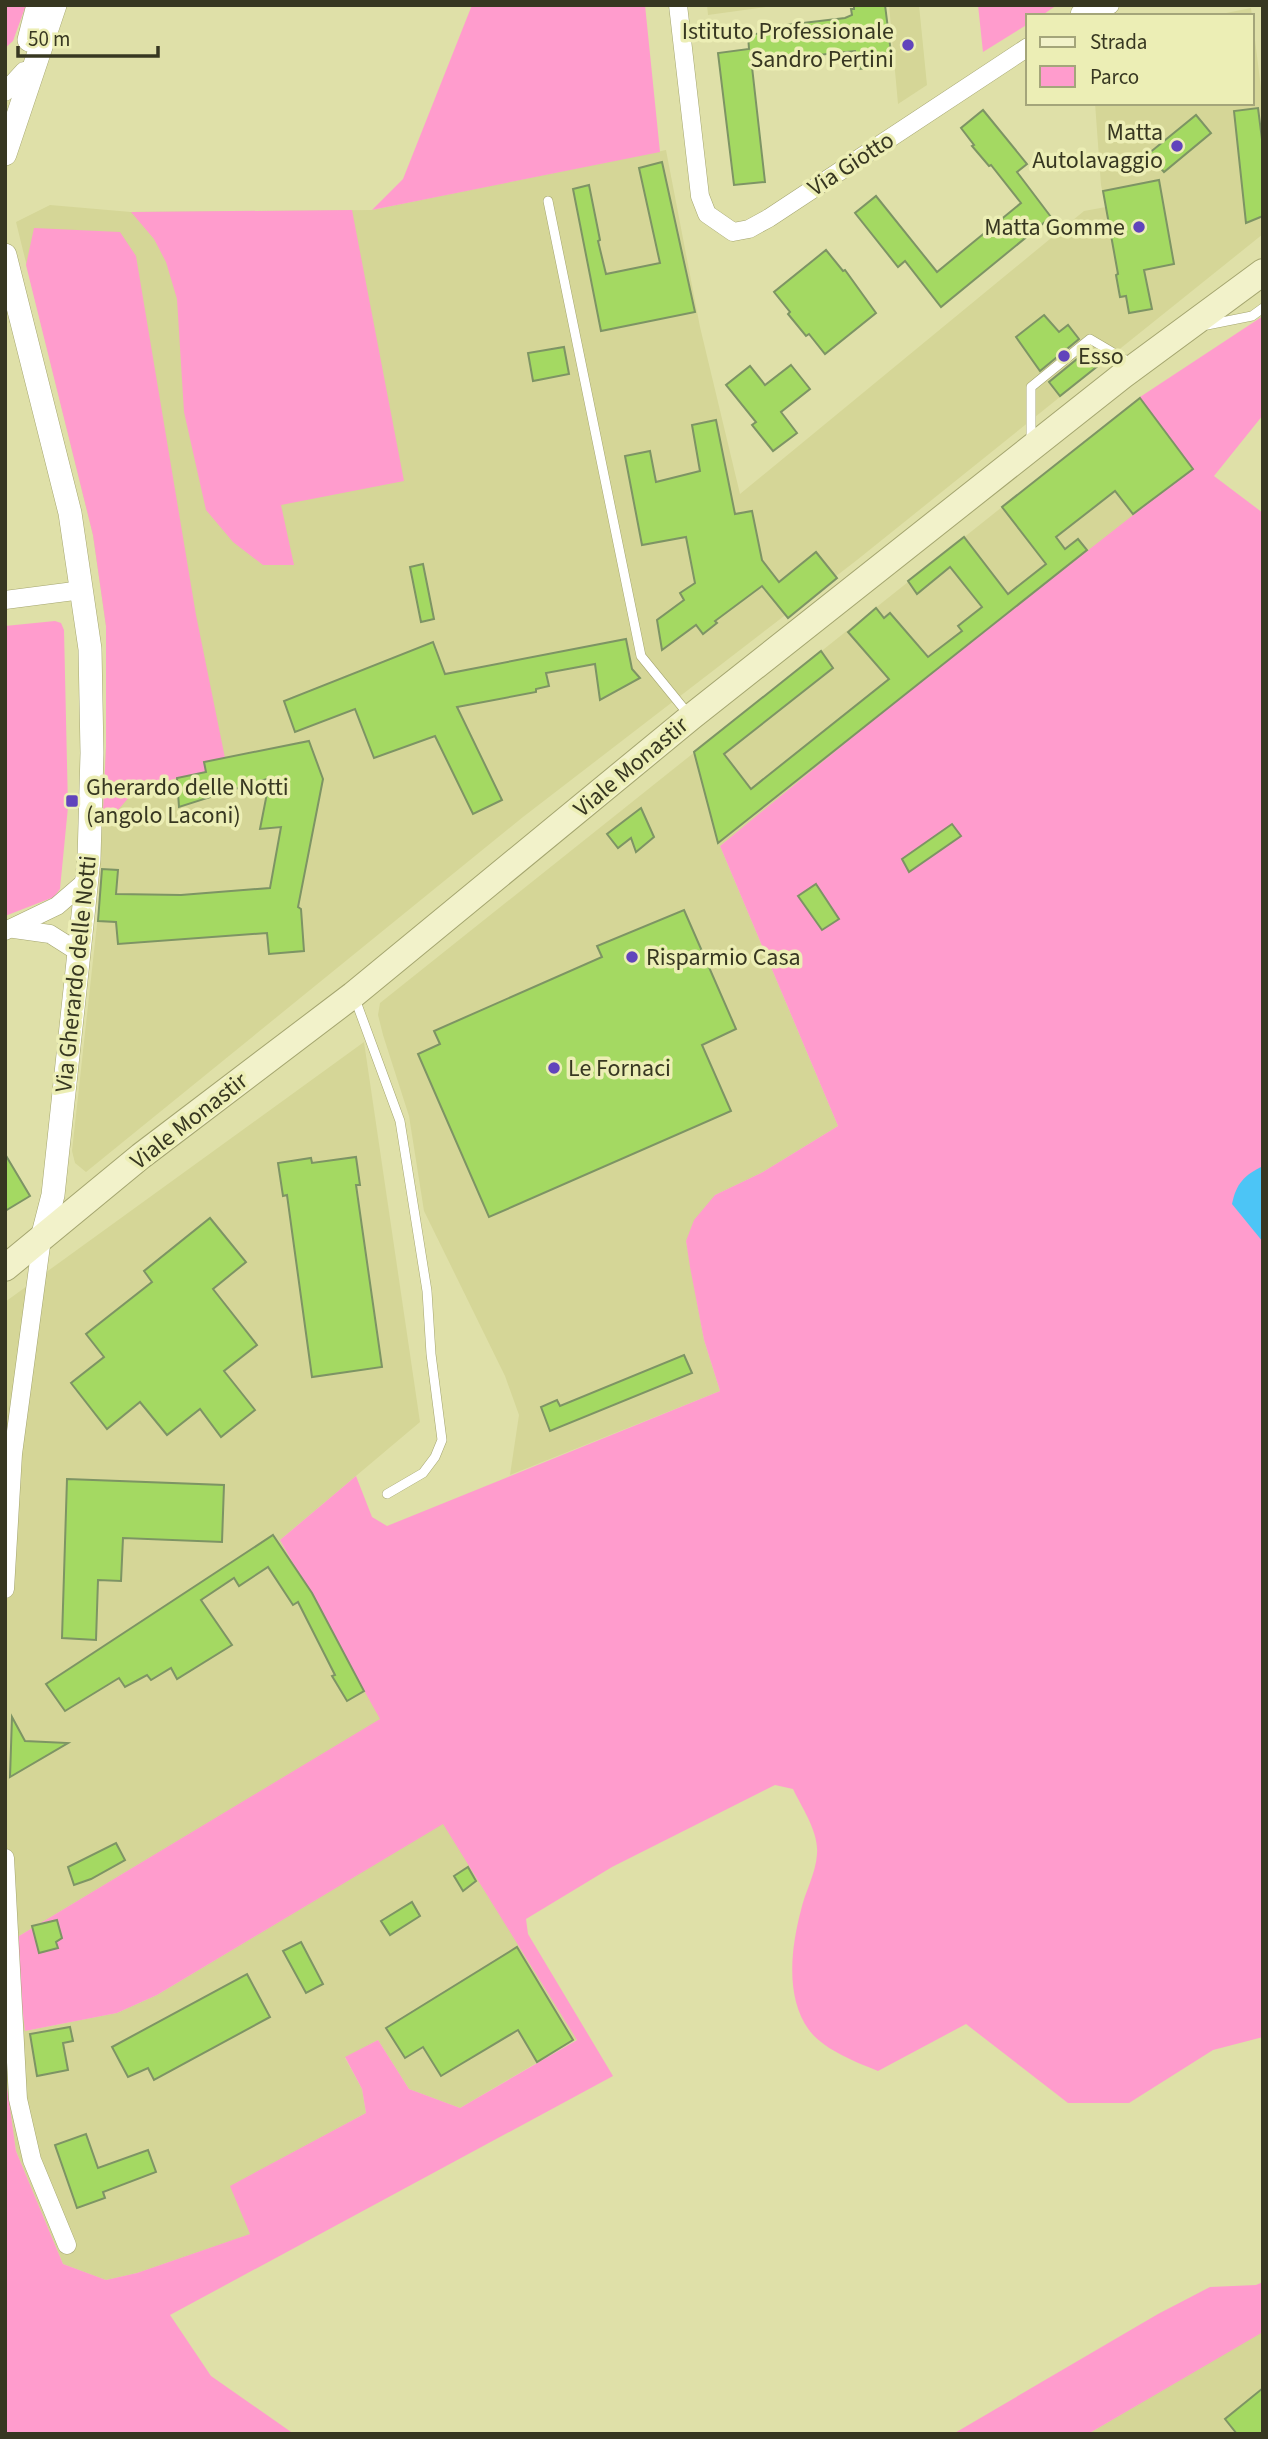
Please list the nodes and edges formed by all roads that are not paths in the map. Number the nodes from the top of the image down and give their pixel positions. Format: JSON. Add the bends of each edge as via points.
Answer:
{"nodes":[{"id":1,"x":38,"y":5,"type":"edge"},
{"id":2,"x":55,"y":5,"type":"edge"},
{"id":3,"x":678,"y":5,"type":"edge"},
{"id":4,"x":1111,"y":5,"type":"edge"},
{"id":5,"x":1081,"y":11,"type":"edge"},
{"id":6,"x":1026,"y":48,"type":"edge"},
{"id":7,"x":10,"y":121,"type":"edge"},
{"id":8,"x":548,"y":201,"type":"dead end"},
{"id":9,"x":5,"y":255,"type":"edge"},
{"id":10,"x":6,"y":262,"type":"edge"},
{"id":11,"x":1263,"y":272,"type":"edge"},
{"id":12,"x":1263,"y":308,"type":"edge"},
{"id":13,"x":1185,"y":329,"type":"junction"},
{"id":14,"x":1136,"y":366,"type":"junction"},
{"id":15,"x":1031,"y":449,"type":"junction"},
{"id":16,"x":82,"y":590,"type":"junction"},
{"id":17,"x":5,"y":600,"type":"edge"},
{"id":18,"x":691,"y":717,"type":"junction"},
{"id":19,"x":86,"y":881,"type":"junction"},
{"id":20,"x":8,"y":930,"type":"edge"},
{"id":21,"x":80,"y":953,"type":"junction"},
{"id":22,"x":354,"y":995,"type":"junction"},
{"id":23,"x":42,"y":1238,"type":"junction"},
{"id":24,"x":5,"y":1268,"type":"edge"},
{"id":25,"x":387,"y":1494,"type":"dead end"},
{"id":26,"x":5,"y":1589,"type":"edge"},
{"id":27,"x":5,"y":1858,"type":"edge"},
{"id":28,"x":67,"y":2245,"type":"dead end"}],
"edges":[{"from":1,"to":7,"type":"street"},
{"from":2,"to":7,"type":"street"},
{"from":3,"to":6,"type":"street","name":"Via Giotto","via":[[700,196],[707,214],[733,232],[769,218]]},
{"from":4,"to":5,"type":"street"},
{"from":8,"to":18,"type":"lane","via":[[641,656]]},
{"from":9,"to":10,"type":"street","name":"Via Gherardo delle Notti"},
{"from":10,"to":16,"type":"street","name":"Via Gherardo delle Notti","via":[[70,513]]},
{"from":11,"to":13,"type":"main road","name":"Viale Monastir"},
{"from":12,"to":13,"type":"lane","via":[[1252,316]]},
{"from":13,"to":14,"type":"main road","name":"Viale Monastir"},
{"from":14,"to":15,"type":"main road","name":"Viale Monastir"},
{"from":14,"to":15,"type":"lane","via":[[1090,339],[1031,387]]},
{"from":15,"to":18,"type":"main road","name":"Viale Monastir"},
{"from":16,"to":17,"type":"street"},
{"from":16,"to":19,"type":"street","name":"Via Gherardo delle Notti","via":[[90,649],[92,753]]},
{"from":18,"to":22,"type":"main road","name":"Viale Monastir"},
{"from":19,"to":20,"type":"street","via":[[57,906]]},
{"from":19,"to":21,"type":"street","name":"Via Gherardo delle Notti"},
{"from":20,"to":21,"type":"street","via":[[50,934]]},
{"from":21,"to":23,"type":"street","name":"Via Gherardo delle Notti","via":[[53,1195]]},
{"from":22,"to":23,"type":"main road","name":"Viale Monastir"},
{"from":22,"to":25,"type":"lane","via":[[400,1121],[427,1291],[442,1440],[423,1473]]},
{"from":23,"to":24,"type":"main road","name":"Viale Monastir"},
{"from":23,"to":26,"type":"street","via":[[13,1454]]},
{"from":27,"to":28,"type":"street","via":[[18,2099],[32,2160]]}]}
